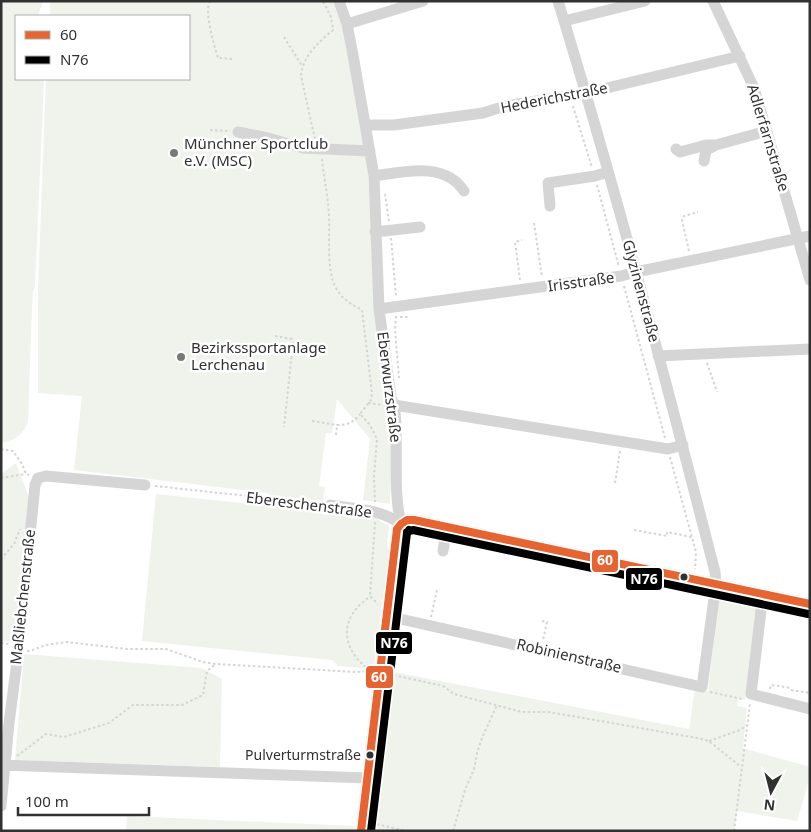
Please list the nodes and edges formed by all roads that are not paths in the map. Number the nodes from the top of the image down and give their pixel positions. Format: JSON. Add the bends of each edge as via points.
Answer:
{"nodes":[{"id":1,"x":339,"y":1,"type":"edge"},
{"id":2,"x":423,"y":1,"type":"edge"},
{"id":3,"x":558,"y":1,"type":"edge"},
{"id":4,"x":645,"y":1,"type":"edge"},
{"id":5,"x":713,"y":1,"type":"edge"},
{"id":6,"x":564,"y":21,"type":"junction"},
{"id":7,"x":347,"y":24,"type":"junction"},
{"id":8,"x":740,"y":56,"type":"junction"},
{"id":9,"x":586,"y":93,"type":"junction"},
{"id":10,"x":366,"y":125,"type":"junction"},
{"id":11,"x":767,"y":131,"type":"junction"},
{"id":12,"x":238,"y":132,"type":"road end"},
{"id":13,"x":716,"y":145,"type":"junction"},
{"id":14,"x":370,"y":150,"type":"junction"},
{"id":15,"x":676,"y":150,"type":"dead end"},
{"id":16,"x":704,"y":161,"type":"dead end"},
{"id":17,"x":608,"y":172,"type":"junction"},
{"id":18,"x":374,"y":176,"type":"junction"},
{"id":19,"x":464,"y":190,"type":"dead end"},
{"id":20,"x":550,"y":206,"type":"dead end"},
{"id":21,"x":420,"y":227,"type":"dead end"},
{"id":22,"x":375,"y":232,"type":"junction"},
{"id":23,"x":810,"y":236,"type":"edge"},
{"id":24,"x":798,"y":239,"type":"junction"},
{"id":25,"x":636,"y":272,"type":"junction"},
{"id":26,"x":810,"y":280,"type":"edge"},
{"id":27,"x":379,"y":309,"type":"junction"},
{"id":28,"x":810,"y":349,"type":"edge"},
{"id":29,"x":658,"y":356,"type":"junction"},
{"id":30,"x":394,"y":405,"type":"junction"},
{"id":31,"x":682,"y":445,"type":"junction"},
{"id":32,"x":145,"y":485,"type":"road end"},
{"id":33,"x":330,"y":505,"type":"road end"},
{"id":34,"x":401,"y":524,"type":"junction"},
{"id":35,"x":447,"y":527,"type":"junction"},
{"id":36,"x":443,"y":551,"type":"dead end"},
{"id":37,"x":716,"y":584,"type":"junction"},
{"id":38,"x":763,"y":594,"type":"junction"},
{"id":39,"x":810,"y":604,"type":"edge"},
{"id":40,"x":387,"y":616,"type":"junction"},
{"id":41,"x":702,"y":687,"type":"joint"},
{"id":42,"x":810,"y":709,"type":"edge"},
{"id":43,"x":3,"y":764,"type":"edge"},
{"id":44,"x":368,"y":778,"type":"junction"},
{"id":45,"x":1,"y":806,"type":"edge"},
{"id":46,"x":361,"y":831,"type":"edge"}],
"edges":[{"from":1,"to":7,"type":"street","name":"Eberwurzstraße"},
{"from":2,"to":7,"type":"street"},
{"from":3,"to":6,"type":"street","name":"Glyzinenstraße"},
{"from":4,"to":6,"type":"street"},
{"from":5,"to":8,"type":"street","name":"Adlerfarnstraße"},
{"from":6,"to":9,"type":"street","name":"Glyzinenstraße"},
{"from":7,"to":10,"type":"street","name":"Eberwurzstraße"},
{"from":8,"to":9,"type":"street","name":"Hederichstraße"},
{"from":8,"to":11,"type":"street","name":"Adlerfarnstraße"},
{"from":9,"to":10,"type":"street","name":"Hederichstraße","via":[[505,106],[482,113],[394,125]]},
{"from":9,"to":17,"type":"street","name":"Glyzinenstraße"},
{"from":10,"to":14,"type":"street","name":"Eberwurzstraße"},
{"from":11,"to":13,"type":"street"},
{"from":11,"to":24,"type":"street","name":"Adlerfarnstraße"},
{"from":12,"to":14,"type":"street","via":[[303,148]]},
{"from":13,"to":15,"type":"street"},
{"from":13,"to":16,"type":"street","via":[[706,150]]},
{"from":14,"to":18,"type":"street","name":"Eberwurzstraße"},
{"from":17,"to":20,"type":"street","via":[[548,183]]},
{"from":17,"to":25,"type":"street","name":"Glyzinenstraße"},
{"from":18,"to":19,"type":"street","via":[[433,170],[452,177]]},
{"from":18,"to":22,"type":"street","name":"Eberwurzstraße"},
{"from":21,"to":22,"type":"street"},
{"from":22,"to":27,"type":"street","name":"Eberwurzstraße"},
{"from":23,"to":24,"type":"street","name":"Irisstraße"},
{"from":24,"to":25,"type":"street","name":"Irisstraße"},
{"from":24,"to":26,"type":"street","name":"Adlerfarnstraße"},
{"from":25,"to":27,"type":"street","name":"Irisstraße"},
{"from":25,"to":29,"type":"street","name":"Glyzinenstraße"},
{"from":27,"to":30,"type":"street","name":"Eberwurzstraße"},
{"from":28,"to":29,"type":"street"},
{"from":29,"to":31,"type":"street","name":"Glyzinenstraße"},
{"from":30,"to":31,"type":"street","via":[[668,449]]},
{"from":30,"to":34,"type":"street","name":"Eberwurzstraße","via":[[397,507]]},
{"from":31,"to":37,"type":"street","name":"Glyzinenstraße"},
{"from":32,"to":43,"type":"street","name":"Maßliebchenstraße","via":[[46,476],[38,478]]},
{"from":33,"to":34,"type":"street","name":"Ebereschenstraße","via":[[392,517]]},
{"from":34,"to":35,"type":"street","name":"Ebereschenstraße","via":[[414,520]]},
{"from":34,"to":40,"type":"street","name":"Eberwurzstraße","via":[[396,538]]},
{"from":35,"to":36,"type":"street"},
{"from":35,"to":37,"type":"street","name":"Ebereschenstraße"},
{"from":37,"to":38,"type":"street","name":"Ebereschenstraße"},
{"from":37,"to":41,"type":"street","name":"Glyzinenstraße"},
{"from":38,"to":39,"type":"street","name":"Ebereschenstraße"},
{"from":38,"to":42,"type":"street","via":[[750,697],[769,698]]},
{"from":40,"to":41,"type":"street","name":"Robinienstraße"},
{"from":40,"to":44,"type":"street","name":"Eberwurzstraße","via":[[375,671]]},
{"from":43,"to":44,"type":"street"},
{"from":43,"to":45,"type":"street","name":"Maßliebchenstraße"},
{"from":44,"to":46,"type":"street","name":"Eberwurzstraße"}]}
